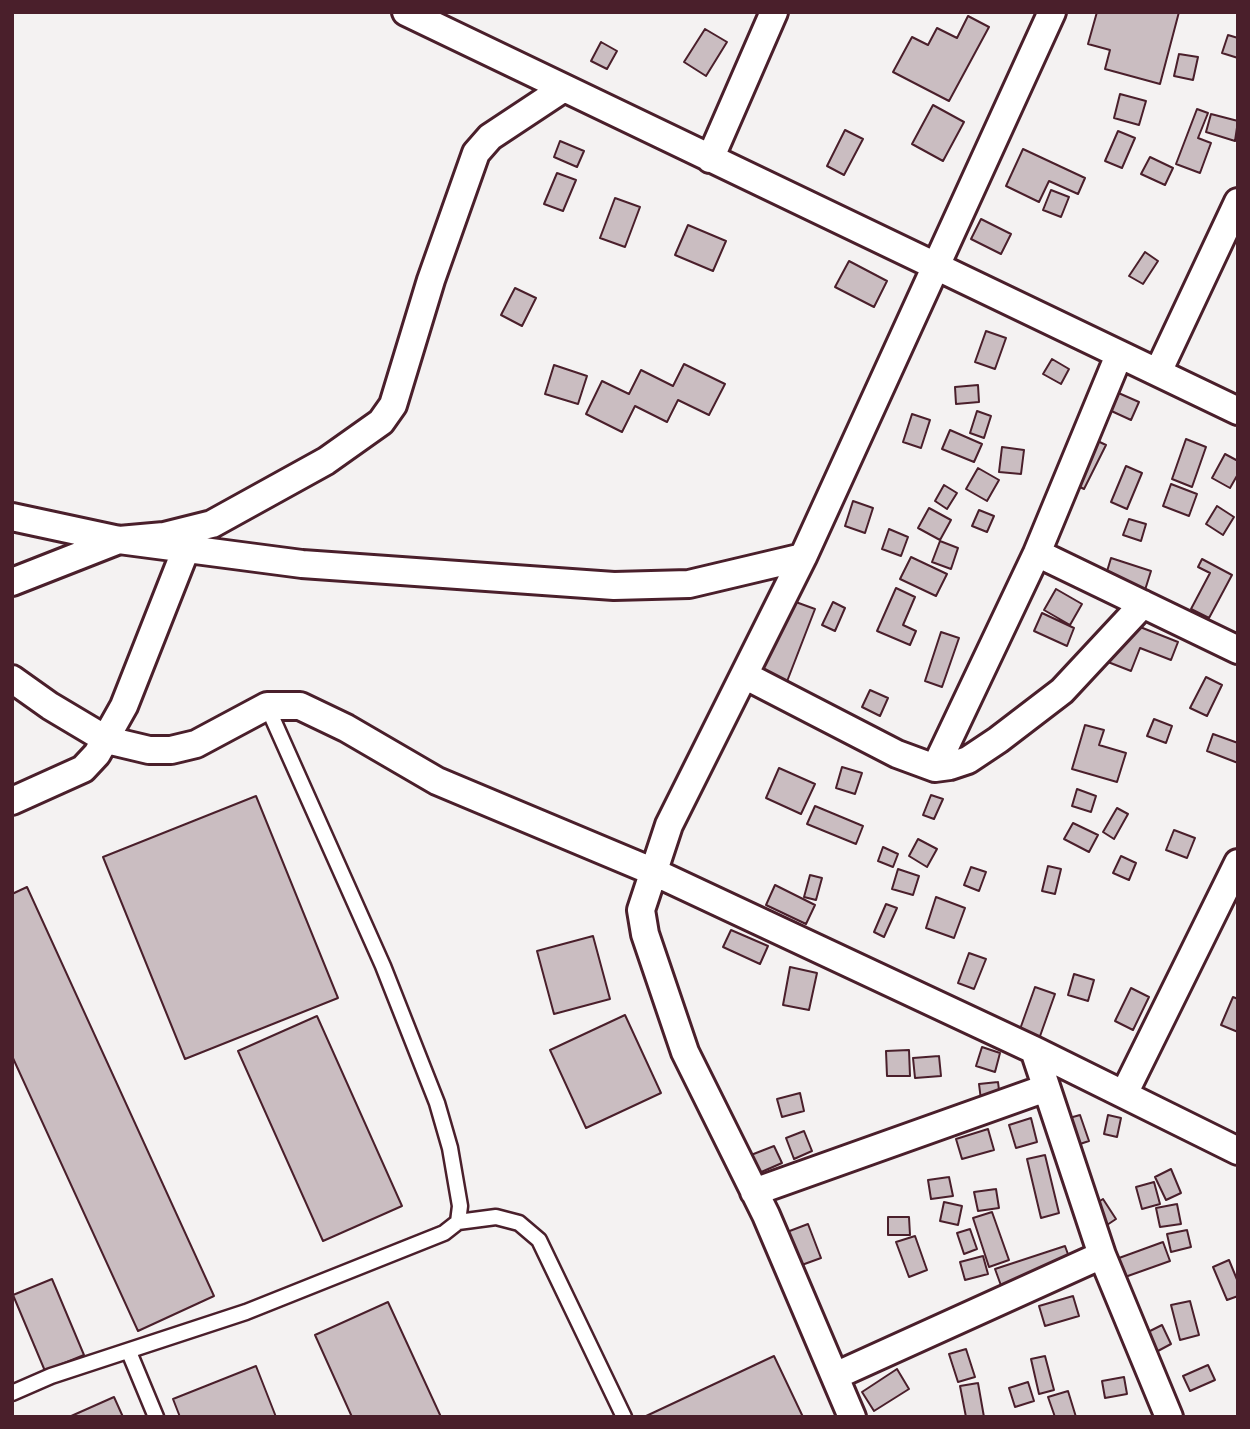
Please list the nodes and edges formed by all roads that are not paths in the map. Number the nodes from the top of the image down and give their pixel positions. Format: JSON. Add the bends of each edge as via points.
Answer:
{"nodes":[{"id":1,"x":406,"y":12,"type":"edge"},
{"id":2,"x":774,"y":12,"type":"edge"},
{"id":3,"x":1052,"y":12,"type":"edge"},
{"id":4,"x":564,"y":88,"type":"junction"},
{"id":5,"x":710,"y":159,"type":"junction"},
{"id":6,"x":1238,"y":202,"type":"edge"},
{"id":7,"x":934,"y":266,"type":"junction"},
{"id":8,"x":1119,"y":355,"type":"junction"},
{"id":9,"x":1158,"y":372,"type":"junction"},
{"id":10,"x":1238,"y":411,"type":"edge"},
{"id":11,"x":12,"y":517,"type":"edge"},
{"id":12,"x":119,"y":540,"type":"junction"},
{"id":13,"x":186,"y":549,"type":"junction"},
{"id":14,"x":1037,"y":553,"type":"junction"},
{"id":15,"x":803,"y":557,"type":"junction"},
{"id":16,"x":12,"y":582,"type":"edge"},
{"id":17,"x":1143,"y":604,"type":"junction"},
{"id":18,"x":1238,"y":650,"type":"edge"},
{"id":19,"x":746,"y":676,"type":"junction"},
{"id":20,"x":12,"y":679,"type":"edge"},
{"id":21,"x":267,"y":706,"type":"junction"},
{"id":22,"x":107,"y":740,"type":"junction"},
{"id":23,"x":935,"y":768,"type":"junction"},
{"id":24,"x":12,"y":801,"type":"edge"},
{"id":25,"x":1238,"y":863,"type":"edge"},
{"id":26,"x":654,"y":872,"type":"junction"},
{"id":27,"x":1034,"y":1050,"type":"junction"},
{"id":28,"x":1046,"y":1088,"type":"junction"},
{"id":29,"x":1124,"y":1094,"type":"junction"},
{"id":30,"x":1238,"y":1151,"type":"edge"},
{"id":31,"x":754,"y":1192,"type":"junction"},
{"id":32,"x":458,"y":1222,"type":"junction"},
{"id":33,"x":1102,"y":1255,"type":"junction"},
{"id":34,"x":129,"y":1352,"type":"junction"},
{"id":35,"x":835,"y":1376,"type":"junction"},
{"id":36,"x":12,"y":1393,"type":"edge"},
{"id":37,"x":156,"y":1417,"type":"edge"},
{"id":38,"x":624,"y":1417,"type":"edge"},
{"id":39,"x":852,"y":1417,"type":"edge"},
{"id":40,"x":1169,"y":1417,"type":"edge"}],
"edges":[{"from":1,"to":4,"type":"street"},
{"from":2,"to":5,"type":"street"},
{"from":3,"to":7,"type":"street"},
{"from":4,"to":5,"type":"street"},
{"from":4,"to":12,"type":"street","via":[[490,136],[476,153],[393,405],[381,422],[326,461],[212,524],[164,536]]},
{"from":5,"to":7,"type":"street"},
{"from":6,"to":9,"type":"street"},
{"from":7,"to":8,"type":"street"},
{"from":7,"to":15,"type":"street"},
{"from":8,"to":9,"type":"street"},
{"from":8,"to":14,"type":"street"},
{"from":9,"to":10,"type":"street"},
{"from":11,"to":12,"type":"street"},
{"from":12,"to":13,"type":"street"},
{"from":12,"to":16,"type":"street"},
{"from":13,"to":15,"type":"street","via":[[302,564],[648,587],[715,579]]},
{"from":13,"to":22,"type":"street"},
{"from":14,"to":17,"type":"street"},
{"from":14,"to":23,"type":"street"},
{"from":15,"to":19,"type":"street"},
{"from":17,"to":18,"type":"street"},
{"from":17,"to":23,"type":"street","via":[[1083,670],[1036,712],[968,760]]},
{"from":19,"to":23,"type":"street","via":[[897,754]]},
{"from":19,"to":26,"type":"street","via":[[676,809]]},
{"from":20,"to":22,"type":"street"},
{"from":21,"to":22,"type":"street","via":[[196,744],[171,750]]},
{"from":21,"to":26,"type":"street","via":[[300,706],[317,713],[437,781]]},
{"from":21,"to":32,"type":"lane","via":[[383,966],[437,1103],[450,1147],[460,1206]]},
{"from":22,"to":24,"type":"street","via":[[83,769]]},
{"from":25,"to":29,"type":"street"},
{"from":26,"to":27,"type":"street"},
{"from":26,"to":31,"type":"street","via":[[641,910],[645,934],[685,1052]]},
{"from":27,"to":28,"type":"street"},
{"from":27,"to":29,"type":"street"},
{"from":28,"to":31,"type":"street"},
{"from":28,"to":33,"type":"street"},
{"from":29,"to":30,"type":"street"},
{"from":31,"to":35,"type":"street"},
{"from":32,"to":34,"type":"lane","via":[[444,1233],[246,1312]]},
{"from":32,"to":38,"type":"lane","via":[[507,1219],[539,1240]]},
{"from":33,"to":35,"type":"street"},
{"from":33,"to":40,"type":"street"},
{"from":34,"to":36,"type":"lane"},
{"from":34,"to":37,"type":"lane"},
{"from":35,"to":39,"type":"street"}]}
